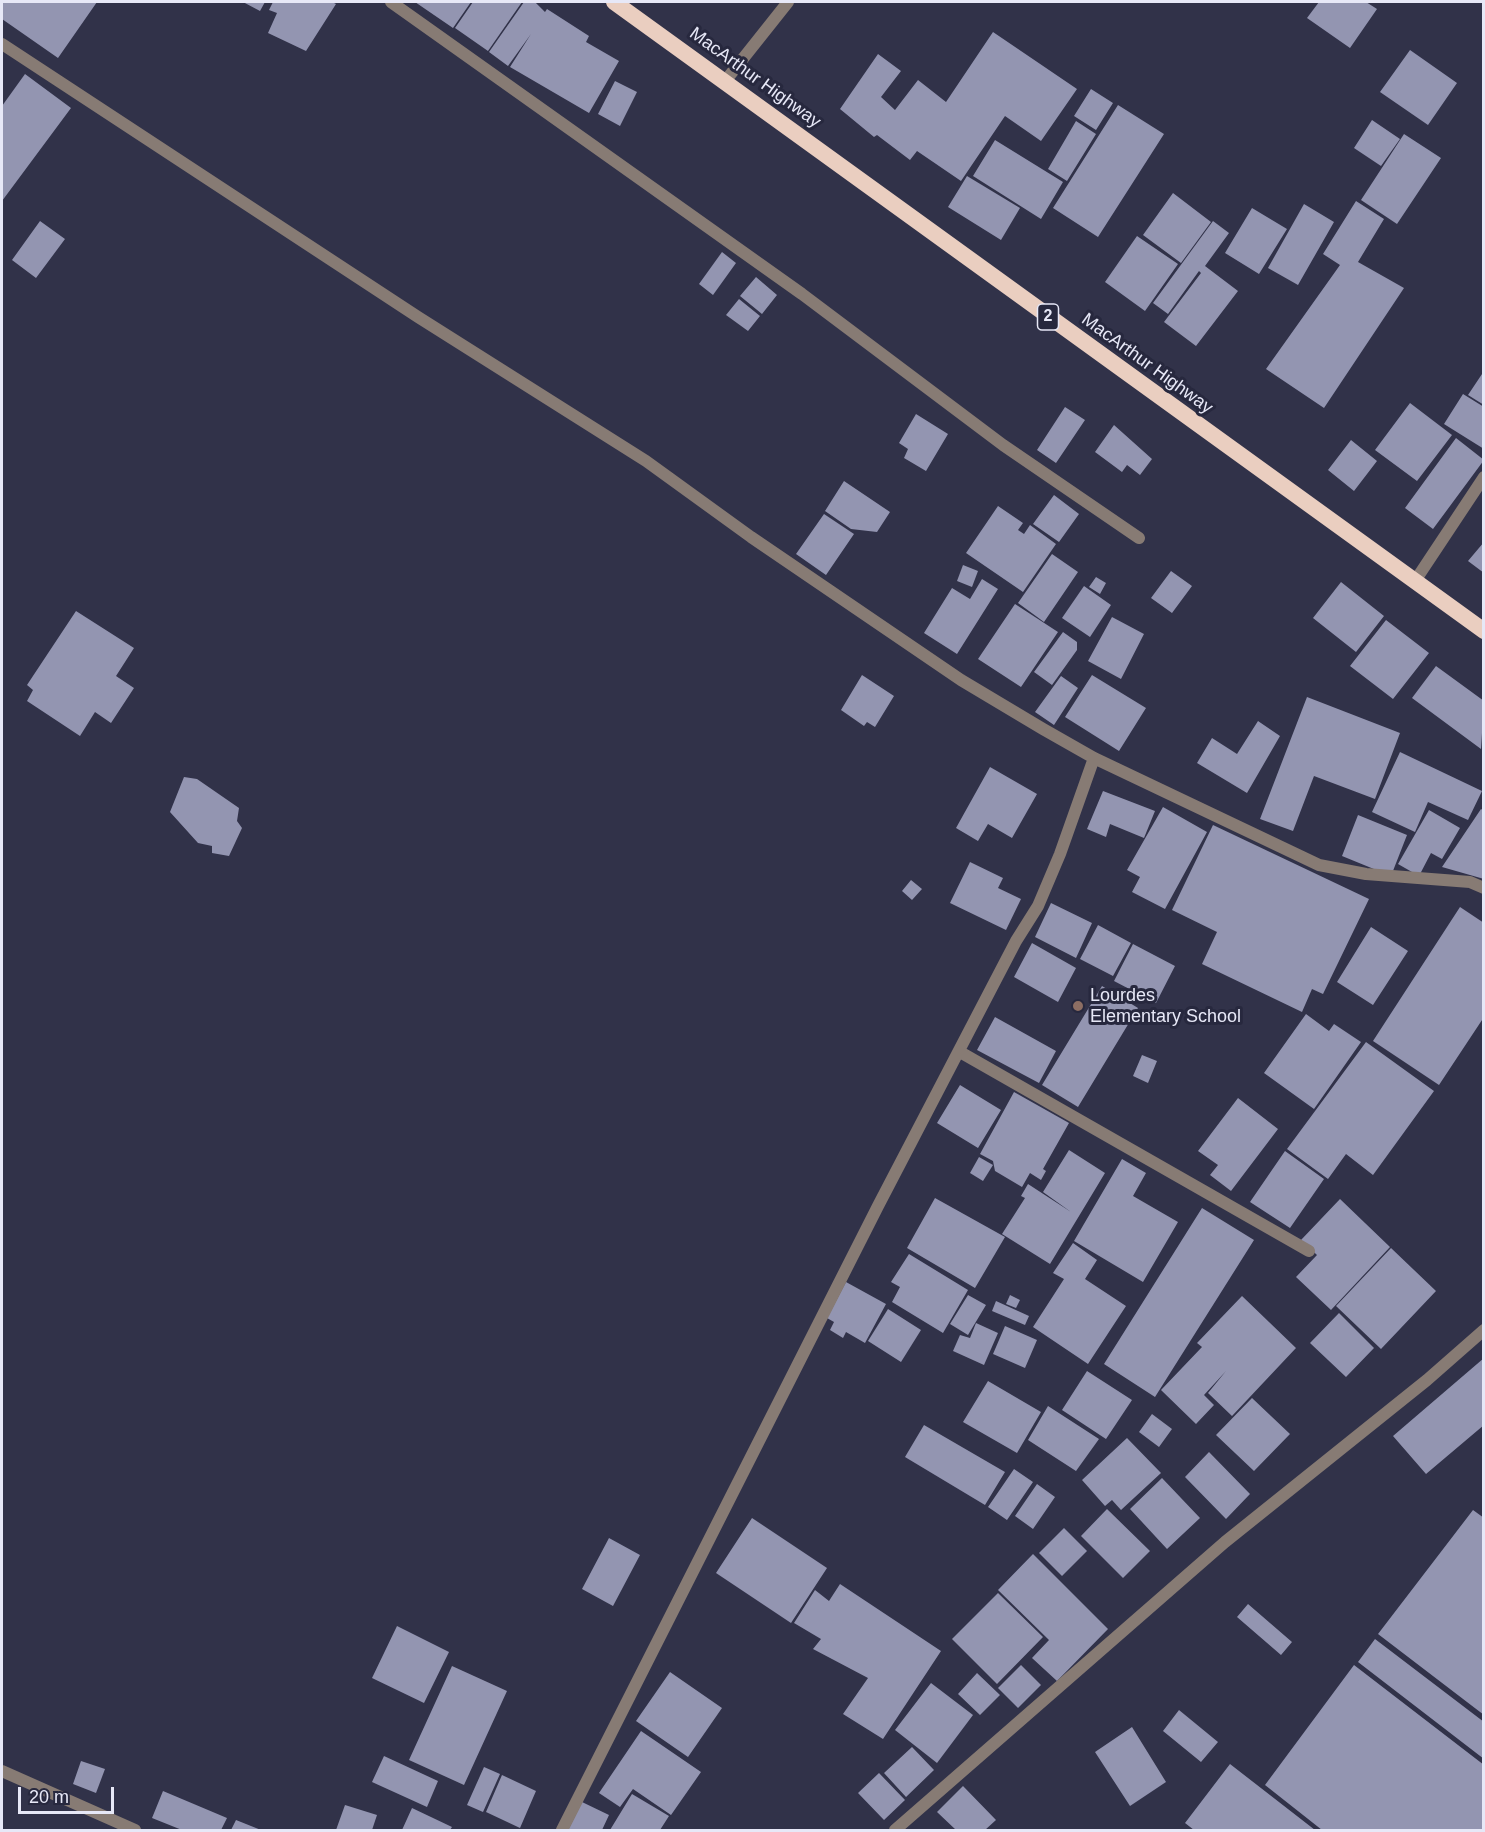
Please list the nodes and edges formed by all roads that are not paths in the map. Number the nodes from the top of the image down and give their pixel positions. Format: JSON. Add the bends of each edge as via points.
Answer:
{"nodes":[{"id":1,"x":392,"y":2,"type":"edge"},
{"id":2,"x":614,"y":2,"type":"edge"},
{"id":3,"x":788,"y":2,"type":"edge"},
{"id":4,"x":2,"y":44,"type":"edge"},
{"id":5,"x":726,"y":80,"type":"junction"},
{"id":6,"x":1484,"y":477,"type":"edge"},
{"id":7,"x":1138,"y":538,"type":"dead end"},
{"id":8,"x":1415,"y":581,"type":"junction"},
{"id":9,"x":1484,"y":631,"type":"edge"},
{"id":10,"x":1094,"y":758,"type":"junction"},
{"id":11,"x":1484,"y":888,"type":"edge"},
{"id":12,"x":960,"y":1052,"type":"junction"},
{"id":13,"x":1309,"y":1251,"type":"dead end"},
{"id":14,"x":1484,"y":1330,"type":"edge"},
{"id":15,"x":2,"y":1771,"type":"edge"},
{"id":16,"x":135,"y":1830,"type":"edge"},
{"id":17,"x":562,"y":1830,"type":"edge"},
{"id":18,"x":895,"y":1830,"type":"edge"}],
"edges":[{"from":1,"to":7,"type":"street","via":[[802,294],[1003,446]]},
{"from":2,"to":5,"type":"highway","name":"MacArthur Highway","number":"2"},
{"from":3,"to":5,"type":"street"},
{"from":4,"to":10,"type":"street","via":[[438,330],[646,461],[961,680]]},
{"from":5,"to":8,"type":"highway","name":"MacArthur Highway","number":"2"},
{"from":6,"to":8,"type":"street"},
{"from":8,"to":9,"type":"highway","name":"MacArthur Highway","number":"2"},
{"from":10,"to":11,"type":"street","via":[[1319,865],[1366,874],[1470,882]]},
{"from":10,"to":12,"type":"street","via":[[1038,906]]},
{"from":12,"to":13,"type":"street"},
{"from":12,"to":17,"type":"street"},
{"from":14,"to":18,"type":"street","via":[[1225,1542]]},
{"from":15,"to":16,"type":"street"}]}
